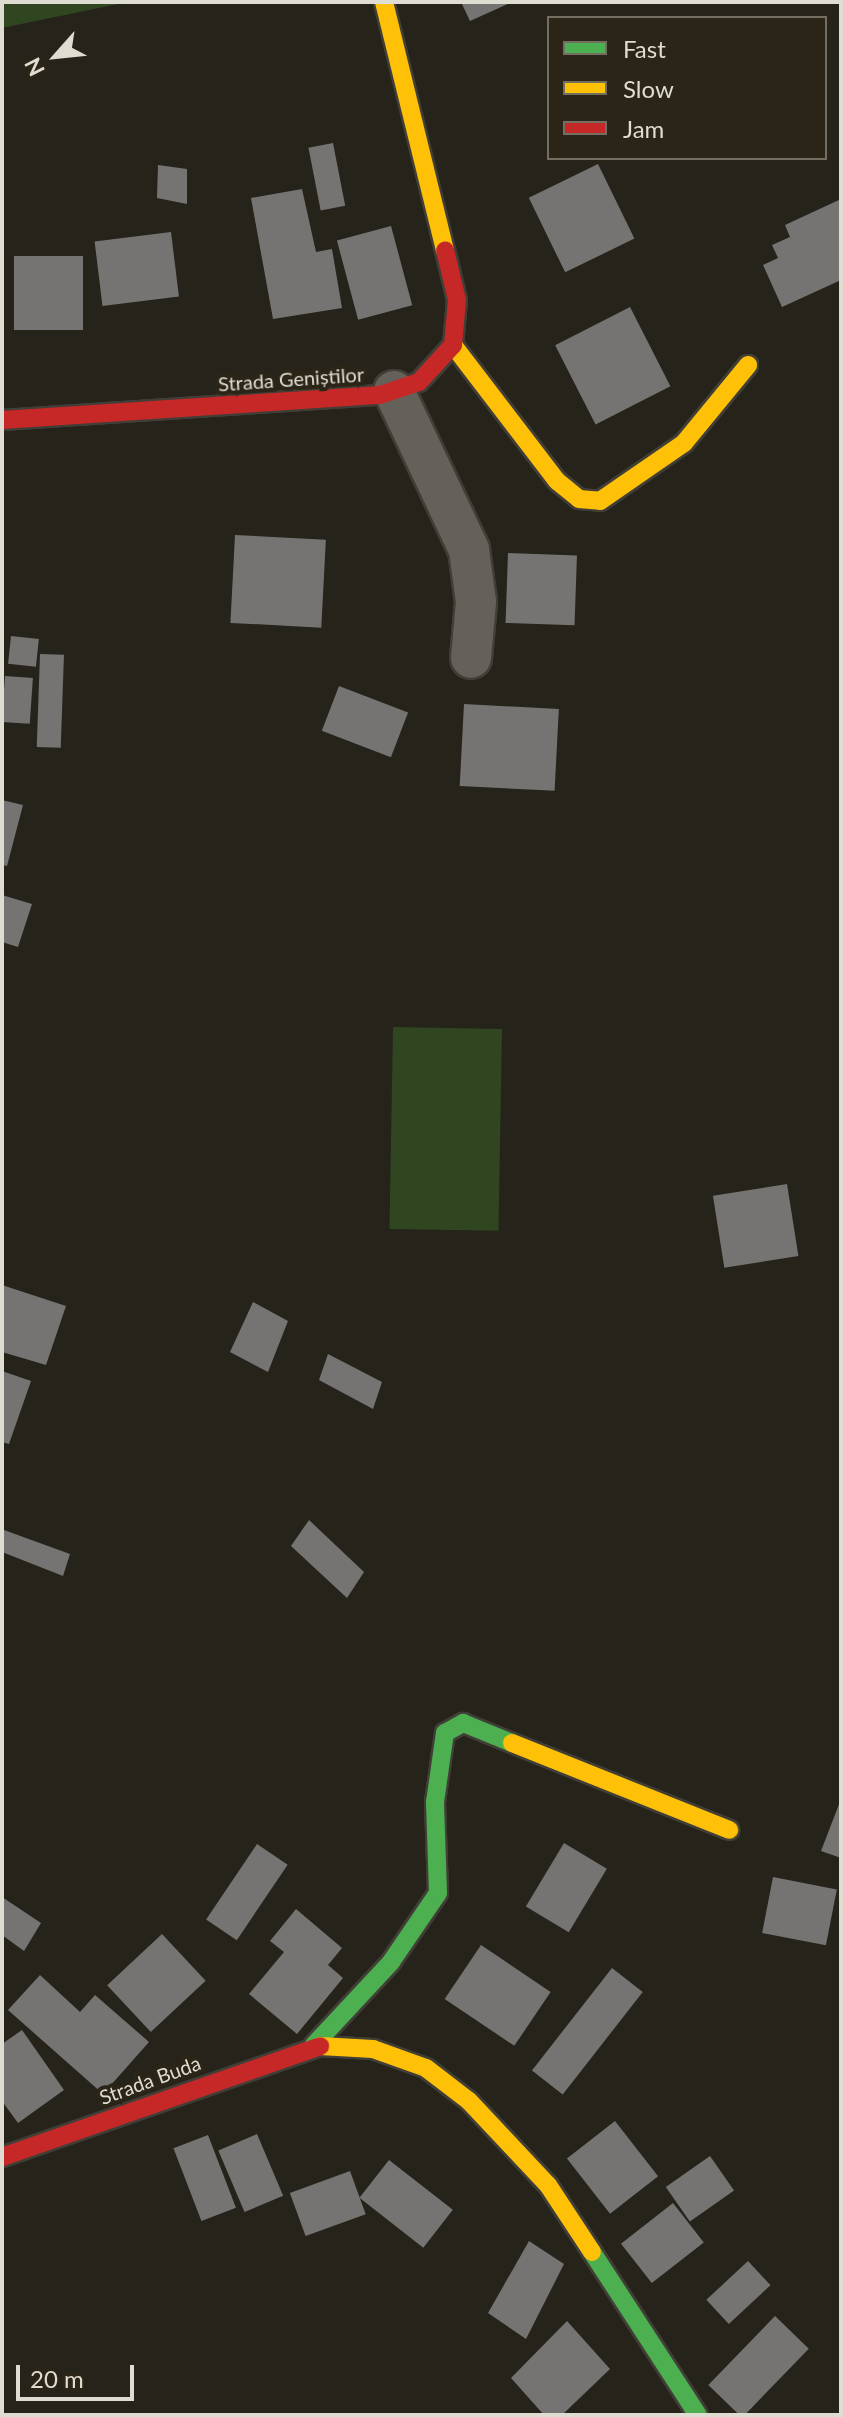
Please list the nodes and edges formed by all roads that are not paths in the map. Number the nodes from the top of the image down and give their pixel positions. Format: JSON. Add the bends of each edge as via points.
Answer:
{"nodes":[{"id":1,"x":384,"y":2,"type":"edge"},
{"id":2,"x":453,"y":345,"type":"junction"},
{"id":3,"x":748,"y":365,"type":"dead end"},
{"id":4,"x":394,"y":391,"type":"junction"},
{"id":5,"x":2,"y":420,"type":"edge"},
{"id":6,"x":471,"y":658,"type":"dead end"},
{"id":7,"x":729,"y":1830,"type":"dead end"},
{"id":8,"x":313,"y":2046,"type":"junction"},
{"id":9,"x":2,"y":2157,"type":"edge"},
{"id":10,"x":698,"y":2415,"type":"edge"}],
"edges":[{"from":1,"to":2,"type":"street","via":[[457,300]]},
{"from":2,"to":3,"type":"street","via":[[557,481],[579,499],[600,501],[684,443]]},
{"from":2,"to":4,"type":"street","name":"Strada Geniștilor","via":[[419,382]]},
{"from":4,"to":5,"type":"street","name":"Strada Geniștilor","via":[[345,400]]},
{"from":4,"to":6,"type":"street","via":[[469,550],[476,602]]},
{"from":7,"to":8,"type":"street","via":[[463,1723],[454,1724],[445,1733],[435,1802],[438,1893],[391,1962]]},
{"from":8,"to":9,"type":"street","name":"Strada Buda"},
{"from":8,"to":10,"type":"street","via":[[373,2049],[400,2058],[426,2068],[469,2101],[548,2185]]}]}
